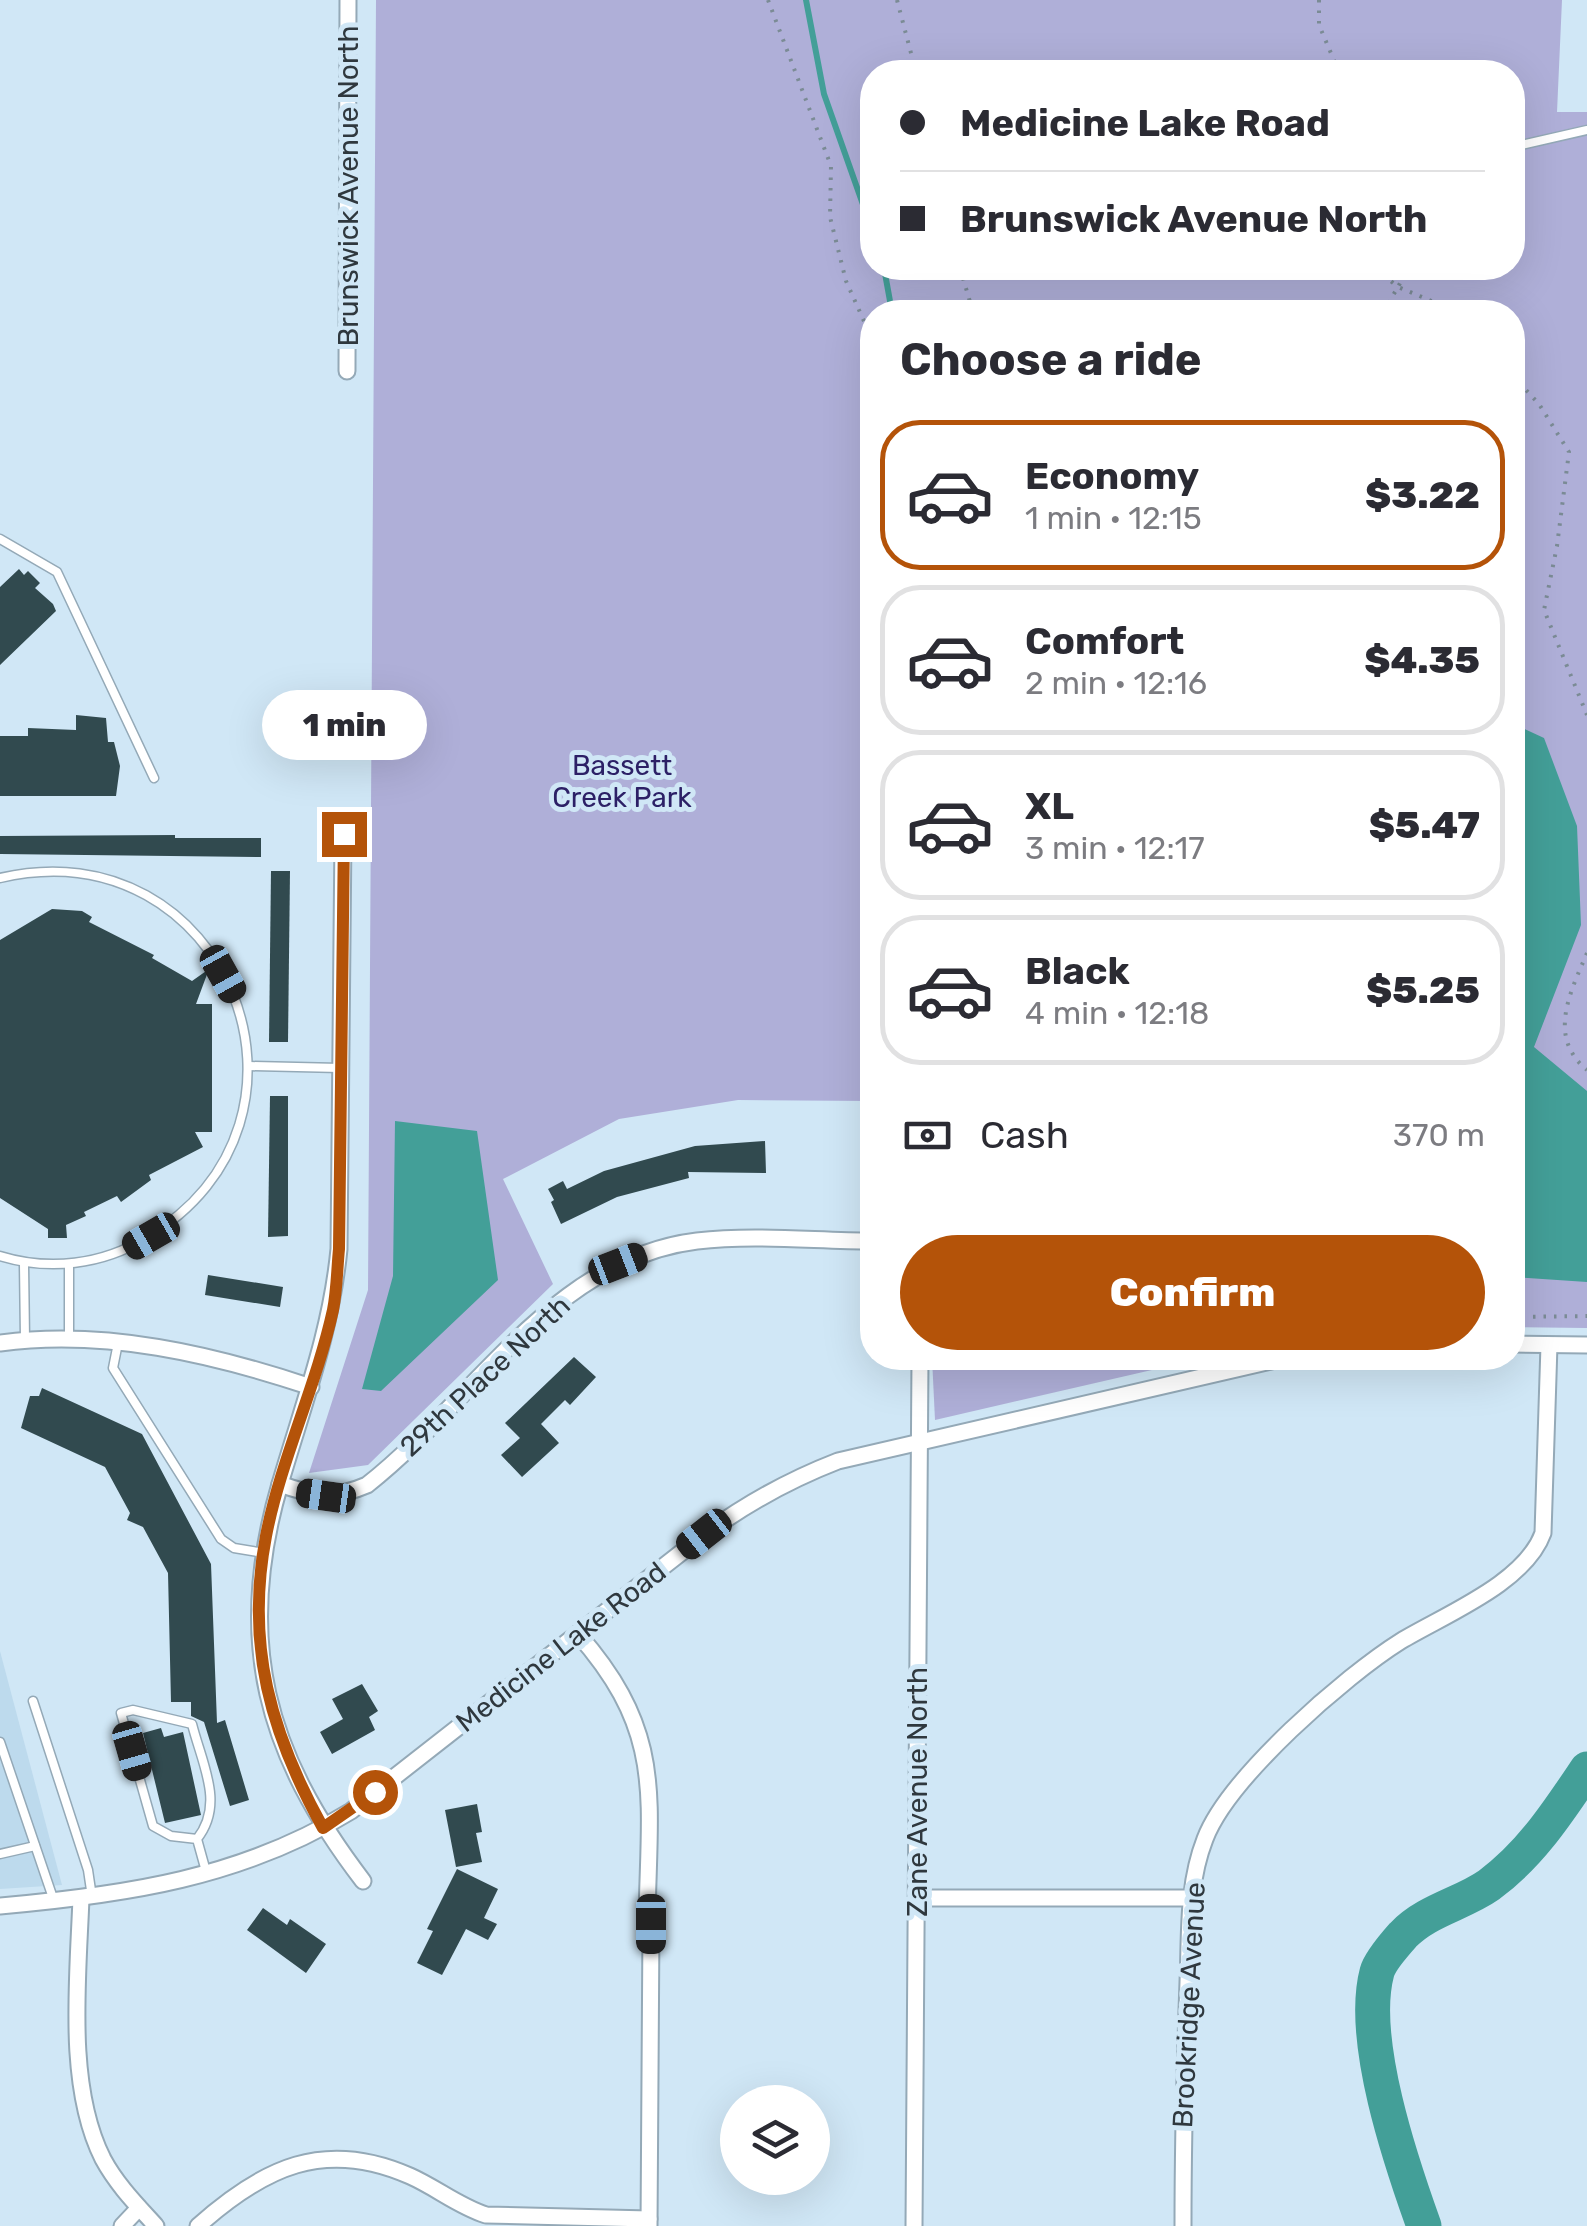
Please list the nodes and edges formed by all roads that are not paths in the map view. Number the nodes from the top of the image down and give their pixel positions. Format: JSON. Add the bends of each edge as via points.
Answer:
{"nodes":[{"id":1,"x":348,"y":0,"type":"edge"},
{"id":2,"x":1587,"y":130,"type":"edge"},
{"id":3,"x":1525,"y":144,"type":"edge"},
{"id":4,"x":347,"y":372,"type":"dead end"},
{"id":5,"x":0,"y":539,"type":"edge"},
{"id":6,"x":154,"y":778,"type":"dead end"},
{"id":7,"x":344,"y":834,"type":"dead end"},
{"id":8,"x":0,"y":878,"type":"edge"},
{"id":9,"x":250,"y":1066,"type":"junction"},
{"id":10,"x":342,"y":1068,"type":"junction"},
{"id":11,"x":860,"y":1241,"type":"edge"},
{"id":12,"x":0,"y":1256,"type":"edge"},
{"id":13,"x":24,"y":1264,"type":"junction"},
{"id":14,"x":68,"y":1265,"type":"junction"},
{"id":15,"x":69,"y":1341,"type":"junction"},
{"id":16,"x":25,"y":1342,"type":"junction"},
{"id":17,"x":0,"y":1343,"type":"edge"},
{"id":18,"x":118,"y":1344,"type":"junction"},
{"id":19,"x":1525,"y":1344,"type":"edge"},
{"id":20,"x":1548,"y":1345,"type":"junction"},
{"id":21,"x":1587,"y":1345,"type":"edge"},
{"id":22,"x":920,"y":1370,"type":"edge"},
{"id":23,"x":1232,"y":1370,"type":"edge"},
{"id":24,"x":311,"y":1387,"type":"junction"},
{"id":25,"x":920,"y":1442,"type":"junction"},
{"id":26,"x":280,"y":1484,"type":"junction"},
{"id":27,"x":264,"y":1552,"type":"junction"},
{"id":28,"x":578,"y":1634,"type":"junction"},
{"id":29,"x":33,"y":1702,"type":"dead end"},
{"id":30,"x":0,"y":1742,"type":"edge"},
{"id":31,"x":323,"y":1828,"type":"junction"},
{"id":32,"x":197,"y":1840,"type":"junction"},
{"id":33,"x":35,"y":1846,"type":"junction"},
{"id":34,"x":0,"y":1854,"type":"edge"},
{"id":35,"x":207,"y":1875,"type":"junction"},
{"id":36,"x":364,"y":1881,"type":"dead end"},
{"id":37,"x":86,"y":1898,"type":"junction"},
{"id":38,"x":916,"y":1898,"type":"junction"},
{"id":39,"x":1190,"y":1898,"type":"junction"},
{"id":40,"x":54,"y":1901,"type":"junction"},
{"id":41,"x":0,"y":1906,"type":"edge"},
{"id":42,"x":139,"y":2208,"type":"junction"},
{"id":43,"x":649,"y":2223,"type":"edge"},
{"id":44,"x":122,"y":2226,"type":"edge"},
{"id":45,"x":156,"y":2226,"type":"edge"},
{"id":46,"x":198,"y":2226,"type":"edge"},
{"id":47,"x":914,"y":2226,"type":"edge"},
{"id":48,"x":1183,"y":2226,"type":"edge"}],
"edges":[{"from":1,"to":4,"type":"street","name":"Brunswick Avenue North"},
{"from":2,"to":3,"type":"lane"},
{"from":5,"to":6,"type":"lane","via":[[58,572]]},
{"from":7,"to":10,"type":"street"},
{"from":8,"to":9,"type":"lane","via":[[37,870],[102,876],[160,902],[208,946],[239,1003]]},
{"from":9,"to":10,"type":"lane"},
{"from":9,"to":14,"type":"lane","via":[[241,1124],[216,1178],[176,1221],[126,1251]]},
{"from":10,"to":24,"type":"street","via":[[334,1306]]},
{"from":11,"to":26,"type":"street","name":"29th Place North","via":[[698,1240],[618,1264],[548,1313],[366,1485],[326,1496]]},
{"from":12,"to":13,"type":"lane"},
{"from":13,"to":14,"type":"lane"},
{"from":13,"to":16,"type":"lane"},
{"from":14,"to":15,"type":"lane"},
{"from":15,"to":16,"type":"street"},
{"from":15,"to":18,"type":"street"},
{"from":16,"to":17,"type":"street"},
{"from":18,"to":24,"type":"street","via":[[238,1363]]},
{"from":18,"to":27,"type":"lane","via":[[113,1368],[221,1539]]},
{"from":19,"to":20,"type":"street"},
{"from":20,"to":21,"type":"street"},
{"from":20,"to":39,"type":"street","name":"Brookridge Avenue","via":[[1543,1533],[1536,1551],[1509,1576],[1365,1664],[1244,1780],[1205,1837]]},
{"from":22,"to":25,"type":"street","name":"Zane Avenue North"},
{"from":23,"to":25,"type":"street","name":"Medicine Lake Road"},
{"from":24,"to":26,"type":"street"},
{"from":25,"to":28,"type":"street","name":"Medicine Lake Road","via":[[838,1460],[746,1504]]},
{"from":25,"to":38,"type":"street","name":"Zane Avenue North"},
{"from":26,"to":27,"type":"street"},
{"from":27,"to":31,"type":"street","via":[[259,1645],[268,1699],[284,1752]]},
{"from":28,"to":31,"type":"street","name":"Medicine Lake Road"},
{"from":28,"to":43,"type":"street","via":[[620,1687],[646,1758]]},
{"from":29,"to":37,"type":"lane","via":[[88,1870]]},
{"from":30,"to":33,"type":"lane"},
{"from":31,"to":35,"type":"street","name":"Medicine Lake Road"},
{"from":31,"to":36,"type":"street"},
{"from":32,"to":32,"type":"lane","via":[[214,1808],[192,1724],[122,1713],[153,1826]]},
{"from":32,"to":35,"type":"lane"},
{"from":33,"to":34,"type":"lane"},
{"from":33,"to":40,"type":"lane"},
{"from":35,"to":37,"type":"street","name":"Medicine Lake Road"},
{"from":37,"to":40,"type":"street","name":"Medicine Lake Road"},
{"from":37,"to":42,"type":"street","via":[[83,2103],[104,2160]]},
{"from":38,"to":39,"type":"street"},
{"from":38,"to":47,"type":"street","name":"Zane Avenue North"},
{"from":39,"to":48,"type":"street","name":"Brookridge Avenue"},
{"from":40,"to":41,"type":"street","name":"Medicine Lake Road"},
{"from":42,"to":44,"type":"street"},
{"from":42,"to":45,"type":"street"},
{"from":43,"to":46,"type":"street","via":[[486,2216],[415,2178],[351,2160],[300,2164],[252,2182]]}]}
